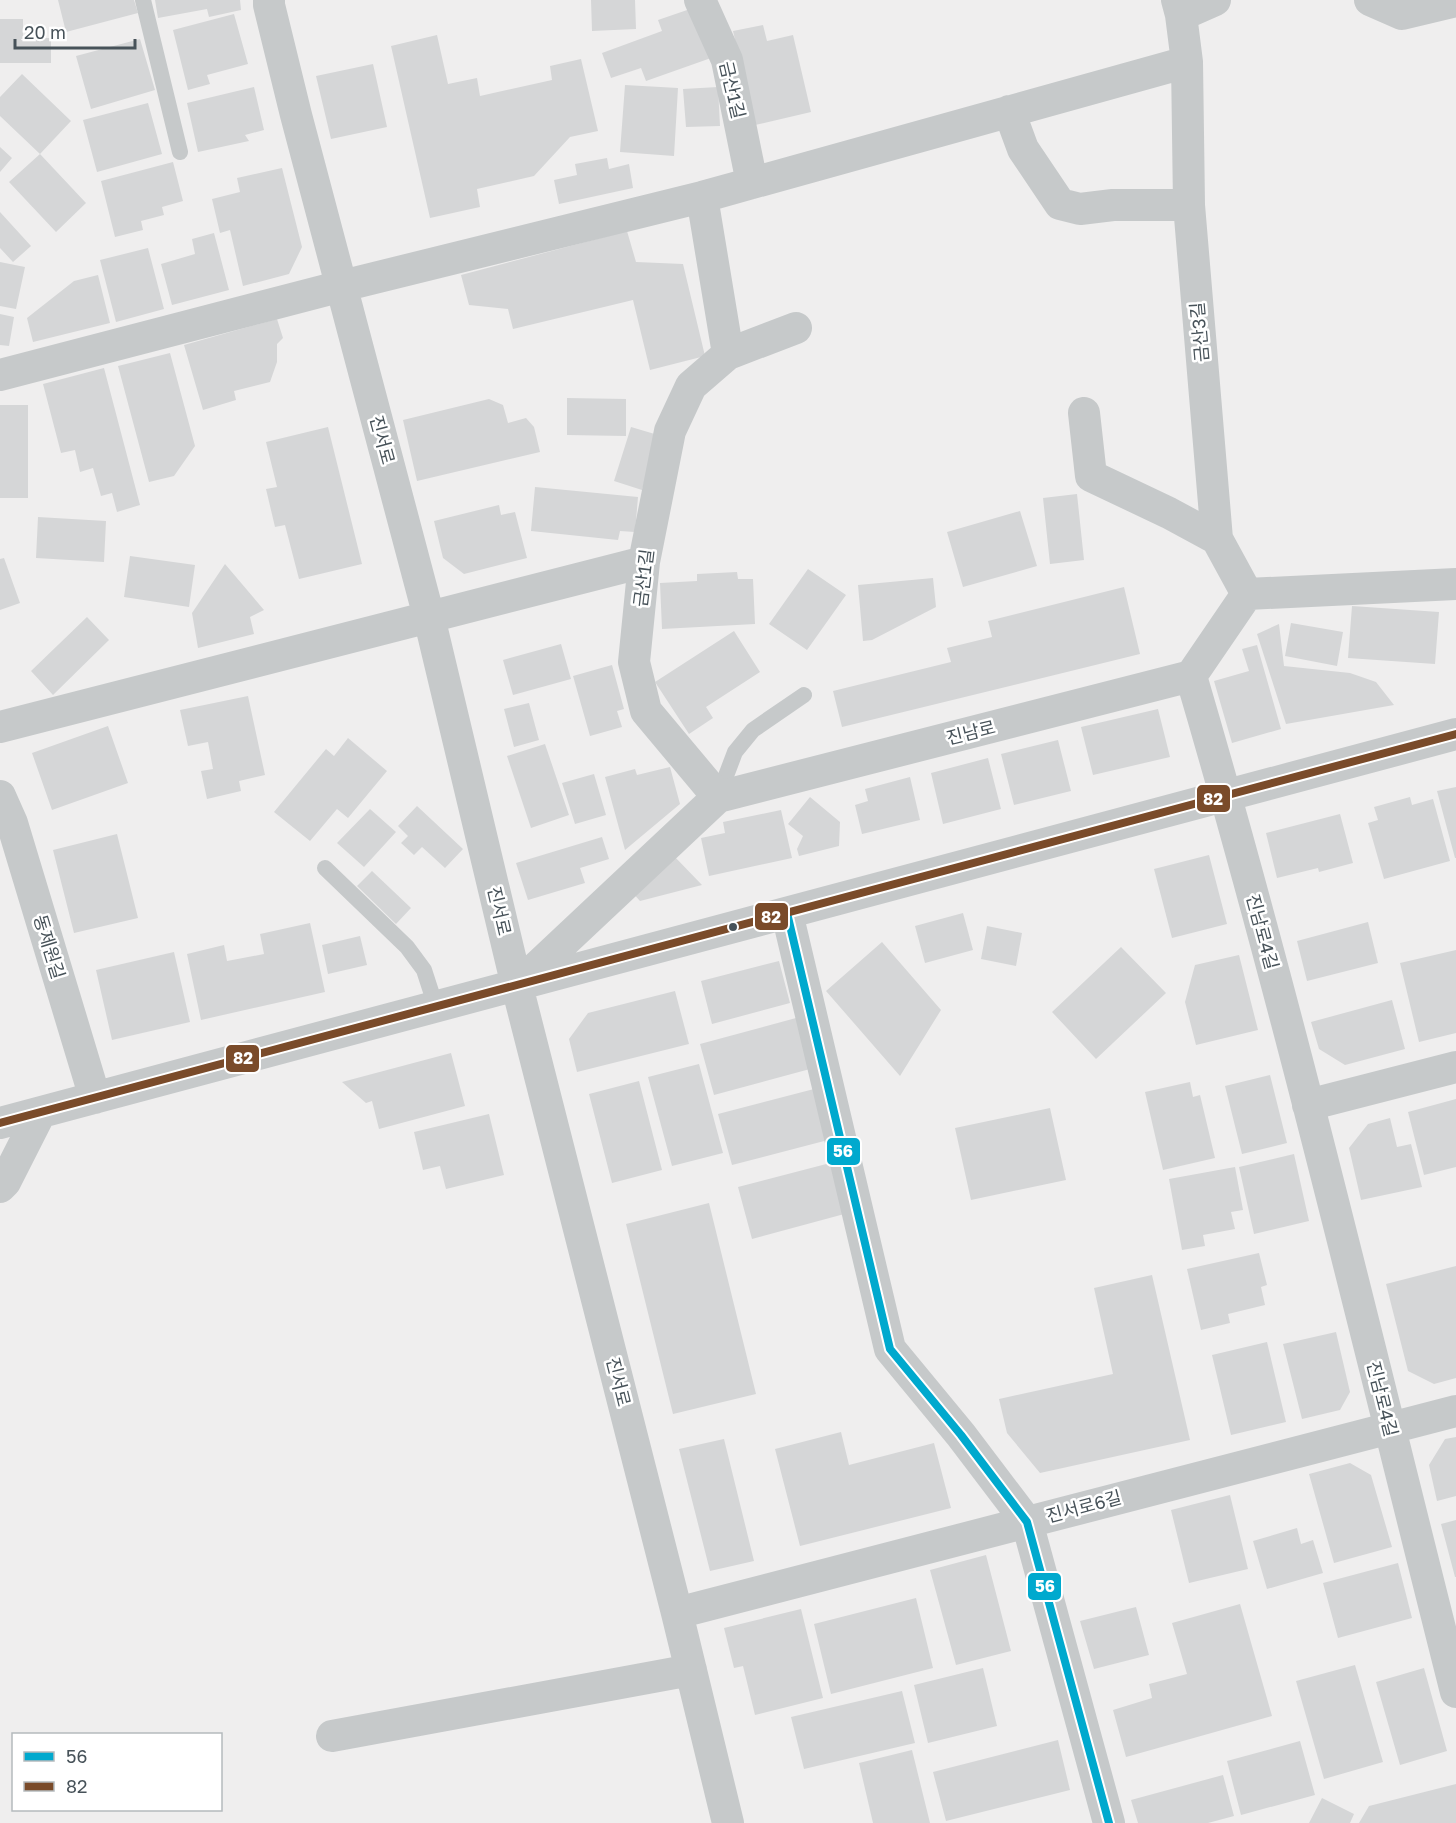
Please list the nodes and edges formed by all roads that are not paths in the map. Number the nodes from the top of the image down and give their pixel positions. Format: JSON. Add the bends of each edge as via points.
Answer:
{"nodes":[{"id":1,"x":143,"y":0,"type":"edge"},
{"id":2,"x":269,"y":0,"type":"edge"},
{"id":3,"x":700,"y":0,"type":"edge"},
{"id":4,"x":1215,"y":0,"type":"edge"},
{"id":5,"x":1370,"y":0,"type":"edge"},
{"id":6,"x":1456,"y":1,"type":"edge"},
{"id":7,"x":1179,"y":7,"type":"edge"},
{"id":8,"x":1399,"y":7,"type":"edge"},
{"id":9,"x":1187,"y":62,"type":"junction"},
{"id":10,"x":1009,"y":111,"type":"junction"},
{"id":11,"x":180,"y":152,"type":"dead end"},
{"id":12,"x":752,"y":183,"type":"junction"},
{"id":13,"x":702,"y":197,"type":"junction"},
{"id":14,"x":1189,"y":205,"type":"junction"},
{"id":15,"x":342,"y":286,"type":"junction"},
{"id":16,"x":796,"y":328,"type":"dead end"},
{"id":17,"x":728,"y":354,"type":"junction"},
{"id":18,"x":0,"y":375,"type":"edge"},
{"id":19,"x":1084,"y":413,"type":"dead end"},
{"id":20,"x":1217,"y":539,"type":"junction"},
{"id":21,"x":644,"y":562,"type":"junction"},
{"id":22,"x":1456,"y":584,"type":"edge"},
{"id":23,"x":1247,"y":594,"type":"junction"},
{"id":24,"x":429,"y":616,"type":"junction"},
{"id":25,"x":1191,"y":676,"type":"junction"},
{"id":26,"x":804,"y":695,"type":"dead end"},
{"id":27,"x":0,"y":727,"type":"edge"},
{"id":28,"x":1456,"y":734,"type":"edge"},
{"id":29,"x":1226,"y":795,"type":"junction"},
{"id":30,"x":0,"y":796,"type":"edge"},
{"id":31,"x":718,"y":797,"type":"junction"},
{"id":32,"x":325,"y":868,"type":"dead end"},
{"id":33,"x":787,"y":913,"type":"junction"},
{"id":34,"x":517,"y":986,"type":"junction"},
{"id":35,"x":436,"y":1007,"type":"junction"},
{"id":36,"x":1456,"y":1067,"type":"edge"},
{"id":37,"x":95,"y":1098,"type":"junction"},
{"id":38,"x":1308,"y":1105,"type":"junction"},
{"id":39,"x":40,"y":1113,"type":"junction"},
{"id":40,"x":0,"y":1123,"type":"edge"},
{"id":41,"x":0,"y":1188,"type":"edge"},
{"id":42,"x":1456,"y":1411,"type":"edge"},
{"id":43,"x":1389,"y":1428,"type":"junction"},
{"id":44,"x":1027,"y":1522,"type":"junction"},
{"id":45,"x":677,"y":1613,"type":"junction"},
{"id":46,"x":691,"y":1671,"type":"junction"},
{"id":47,"x":1456,"y":1692,"type":"edge"},
{"id":48,"x":332,"y":1736,"type":"dead end"},
{"id":49,"x":728,"y":1823,"type":"edge"},
{"id":50,"x":1109,"y":1823,"type":"edge"}],
"edges":[{"from":1,"to":11,"type":"lane"},
{"from":2,"to":15,"type":"street","name":"진서로"},
{"from":3,"to":12,"type":"street","name":"금산1길","via":[[727,60]]},
{"from":4,"to":7,"type":"street"},
{"from":5,"to":8,"type":"street"},
{"from":6,"to":8,"type":"street"},
{"from":7,"to":9,"type":"street","name":"금산3길"},
{"from":9,"to":10,"type":"street"},
{"from":9,"to":14,"type":"street","name":"금산3길"},
{"from":10,"to":12,"type":"street"},
{"from":10,"to":14,"type":"street","via":[[1023,149],[1060,204],[1080,209]]},
{"from":12,"to":13,"type":"street"},
{"from":13,"to":15,"type":"street"},
{"from":13,"to":17,"type":"street"},
{"from":14,"to":20,"type":"street","name":"금산3길"},
{"from":15,"to":18,"type":"street"},
{"from":15,"to":24,"type":"street","name":"진서로"},
{"from":16,"to":17,"type":"street","name":"금산1길"},
{"from":17,"to":21,"type":"street","name":"금산1길","via":[[691,386],[670,430]]},
{"from":19,"to":20,"type":"street","via":[[1091,476]]},
{"from":20,"to":23,"type":"street","name":"금산3길"},
{"from":21,"to":24,"type":"street"},
{"from":21,"to":31,"type":"street","name":"금산1길","via":[[634,662],[646,711]]},
{"from":22,"to":23,"type":"street"},
{"from":23,"to":25,"type":"street"},
{"from":24,"to":27,"type":"street"},
{"from":24,"to":34,"type":"street","name":"진서로"},
{"from":25,"to":29,"type":"street","name":"진남로4길"},
{"from":25,"to":31,"type":"street","name":"진남로"},
{"from":26,"to":31,"type":"lane","via":[[753,730],[735,752]]},
{"from":28,"to":29,"type":"street","name":"진남로"},
{"from":29,"to":33,"type":"street","name":"진남로"},
{"from":29,"to":38,"type":"street","name":"진남로4길"},
{"from":30,"to":37,"type":"street","name":"동제원길","via":[[12,823]]},
{"from":31,"to":34,"type":"street","name":"진남로"},
{"from":32,"to":35,"type":"lane","via":[[407,947],[424,970]]},
{"from":33,"to":34,"type":"street","name":"진남로"},
{"from":33,"to":44,"type":"street","via":[[890,1349]]},
{"from":34,"to":35,"type":"street","name":"진남로"},
{"from":34,"to":45,"type":"street","name":"진서로"},
{"from":35,"to":37,"type":"street","name":"진남로"},
{"from":36,"to":38,"type":"street"},
{"from":37,"to":39,"type":"street","name":"진남로"},
{"from":38,"to":43,"type":"street","name":"진남로4길"},
{"from":39,"to":40,"type":"street","name":"진남로"},
{"from":39,"to":41,"type":"street"},
{"from":42,"to":43,"type":"street","name":"진서로6길"},
{"from":43,"to":44,"type":"street","name":"진서로6길"},
{"from":43,"to":47,"type":"street","name":"진남로4길"},
{"from":44,"to":45,"type":"street","name":"진서로6길"},
{"from":44,"to":50,"type":"street"},
{"from":45,"to":46,"type":"street","name":"진서로"},
{"from":46,"to":48,"type":"street"},
{"from":46,"to":49,"type":"street","name":"진서로"}]}
